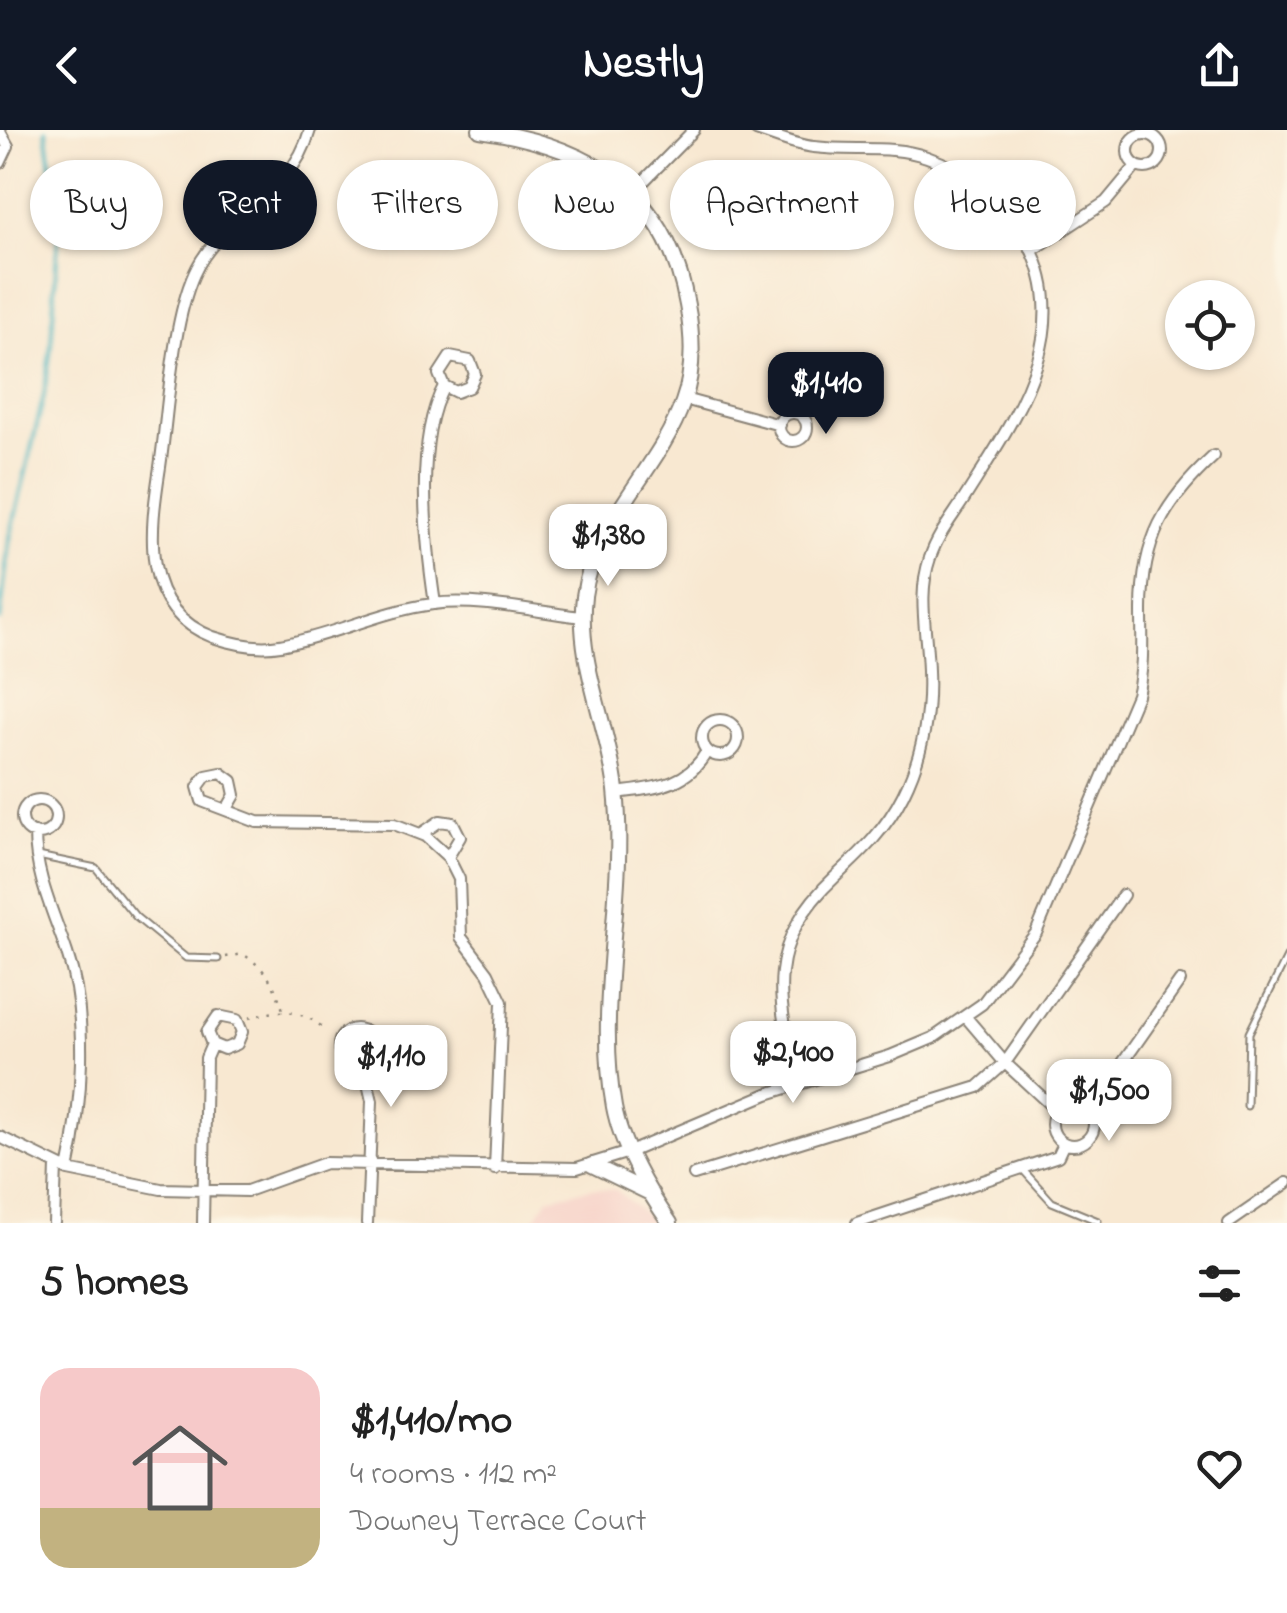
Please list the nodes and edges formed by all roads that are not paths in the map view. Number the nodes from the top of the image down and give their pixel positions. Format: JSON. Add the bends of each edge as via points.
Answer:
{"nodes":[{"id":1,"x":310,"y":130,"type":"edge"},
{"id":2,"x":480,"y":130,"type":"edge"},
{"id":3,"x":694,"y":130,"type":"edge"},
{"id":4,"x":756,"y":130,"type":"edge"},
{"id":5,"x":0,"y":132,"type":"edge"},
{"id":6,"x":586,"y":160,"type":"edge"},
{"id":7,"x":933,"y":160,"type":"edge"},
{"id":8,"x":0,"y":163,"type":"edge"},
{"id":9,"x":1136,"y":166,"type":"dead end"},
{"id":10,"x":650,"y":175,"type":"edge"},
{"id":11,"x":650,"y":214,"type":"edge"},
{"id":12,"x":1076,"y":222,"type":"edge"},
{"id":13,"x":1034,"y":250,"type":"edge"},
{"id":14,"x":444,"y":386,"type":"dead end"},
{"id":15,"x":684,"y":399,"type":"junction"},
{"id":16,"x":780,"y":425,"type":"dead end"},
{"id":17,"x":1214,"y":456,"type":"dead end"},
{"id":18,"x":435,"y":604,"type":"junction"},
{"id":19,"x":583,"y":617,"type":"junction"},
{"id":20,"x":707,"y":751,"type":"dead end"},
{"id":21,"x":616,"y":793,"type":"junction"},
{"id":22,"x":228,"y":809,"type":"dead end"},
{"id":23,"x":35,"y":833,"type":"dead end"},
{"id":24,"x":421,"y":834,"type":"junction"},
{"id":25,"x":35,"y":856,"type":"junction"},
{"id":26,"x":448,"y":857,"type":"junction"},
{"id":27,"x":1123,"y":895,"type":"dead end"},
{"id":28,"x":1287,"y":957,"type":"edge"},
{"id":29,"x":218,"y":959,"type":"road end"},
{"id":30,"x":1180,"y":981,"type":"dead end"},
{"id":31,"x":965,"y":1016,"type":"junction"},
{"id":32,"x":212,"y":1044,"type":"dead end"},
{"id":33,"x":363,"y":1062,"type":"dead end"},
{"id":34,"x":1005,"y":1064,"type":"junction"},
{"id":35,"x":799,"y":1083,"type":"junction"},
{"id":36,"x":1247,"y":1106,"type":"dead end"},
{"id":37,"x":1057,"y":1110,"type":"junction"},
{"id":38,"x":1089,"y":1111,"type":"junction"},
{"id":39,"x":0,"y":1137,"type":"edge"},
{"id":40,"x":1064,"y":1143,"type":"junction"},
{"id":41,"x":632,"y":1151,"type":"junction"},
{"id":42,"x":369,"y":1162,"type":"junction"},
{"id":43,"x":592,"y":1165,"type":"junction"},
{"id":44,"x":62,"y":1168,"type":"junction"},
{"id":45,"x":496,"y":1168,"type":"junction"},
{"id":46,"x":1022,"y":1168,"type":"junction"},
{"id":47,"x":694,"y":1175,"type":"dead end"},
{"id":48,"x":1287,"y":1183,"type":"edge"},
{"id":49,"x":204,"y":1191,"type":"junction"},
{"id":50,"x":652,"y":1194,"type":"junction"},
{"id":51,"x":1098,"y":1222,"type":"edge"},
{"id":52,"x":54,"y":1223,"type":"edge"},
{"id":53,"x":203,"y":1223,"type":"edge"},
{"id":54,"x":367,"y":1223,"type":"edge"},
{"id":55,"x":670,"y":1223,"type":"edge"},
{"id":56,"x":857,"y":1223,"type":"edge"},
{"id":57,"x":1229,"y":1223,"type":"edge"}],
"edges":[{"from":1,"to":18,"type":"street","via":[[292,170],[263,204],[217,240],[189,287],[150,530],[157,581],[190,623],[248,646],[285,644]]},
{"from":2,"to":6,"type":"street","via":[[563,148]]},
{"from":3,"to":10,"type":"street"},
{"from":4,"to":7,"type":"street","via":[[814,147]]},
{"from":5,"to":8,"type":"street","via":[[8,146]]},
{"from":9,"to":12,"type":"street","via":[[1106,202]]},
{"from":11,"to":15,"type":"street","via":[[686,294],[692,344]]},
{"from":13,"to":35,"type":"street","via":[[1045,296],[1037,373],[939,535],[923,580],[928,710],[912,778],[886,826],[814,898],[784,949],[780,1000]]},
{"from":14,"to":18,"type":"street","via":[[427,472]]},
{"from":15,"to":16,"type":"street"},
{"from":15,"to":19,"type":"street","via":[[596,556]]},
{"from":17,"to":31,"type":"street","via":[[1174,494],[1156,524],[1142,589],[1137,695],[1047,914],[982,1004]]},
{"from":18,"to":19,"type":"street"},
{"from":19,"to":21,"type":"street"},
{"from":20,"to":21,"type":"street","via":[[679,781]]},
{"from":21,"to":41,"type":"street","via":[[610,1070],[615,1112]]},
{"from":22,"to":24,"type":"street","via":[[257,822],[394,824]]},
{"from":23,"to":25,"type":"street"},
{"from":24,"to":26,"type":"street"},
{"from":24,"to":26,"type":"street","via":[[440,821],[454,823],[460,837]]},
{"from":25,"to":29,"type":"lane","via":[[96,868],[136,917],[186,958]]},
{"from":25,"to":44,"type":"street","via":[[68,954],[81,1046],[79,1108]]},
{"from":26,"to":45,"type":"street","via":[[458,880],[461,937],[502,1002]]},
{"from":27,"to":34,"type":"street"},
{"from":28,"to":36,"type":"lane","via":[[1250,1033]]},
{"from":30,"to":38,"type":"street"},
{"from":31,"to":34,"type":"street"},
{"from":31,"to":35,"type":"street","via":[[890,1056]]},
{"from":32,"to":49,"type":"street","via":[[206,1058]]},
{"from":33,"to":42,"type":"street","via":[[372,1100]]},
{"from":34,"to":37,"type":"street"},
{"from":34,"to":47,"type":"street","via":[[978,1087]]},
{"from":35,"to":41,"type":"street"},
{"from":37,"to":38,"type":"street","via":[[1077,1104]]},
{"from":37,"to":40,"type":"street","via":[[1052,1128]]},
{"from":38,"to":40,"type":"street","via":[[1090,1136]]},
{"from":39,"to":44,"type":"street"},
{"from":40,"to":46,"type":"street","via":[[1058,1156]]},
{"from":41,"to":43,"type":"street"},
{"from":41,"to":50,"type":"street"},
{"from":42,"to":45,"type":"street"},
{"from":42,"to":49,"type":"street","via":[[325,1163],[248,1191]]},
{"from":42,"to":54,"type":"street"},
{"from":43,"to":45,"type":"street"},
{"from":43,"to":50,"type":"street"},
{"from":44,"to":49,"type":"street","via":[[144,1187]]},
{"from":44,"to":52,"type":"street"},
{"from":46,"to":51,"type":"lane","via":[[1052,1202]]},
{"from":46,"to":56,"type":"street"},
{"from":48,"to":57,"type":"street"},
{"from":49,"to":53,"type":"street"},
{"from":50,"to":55,"type":"street"}]}
